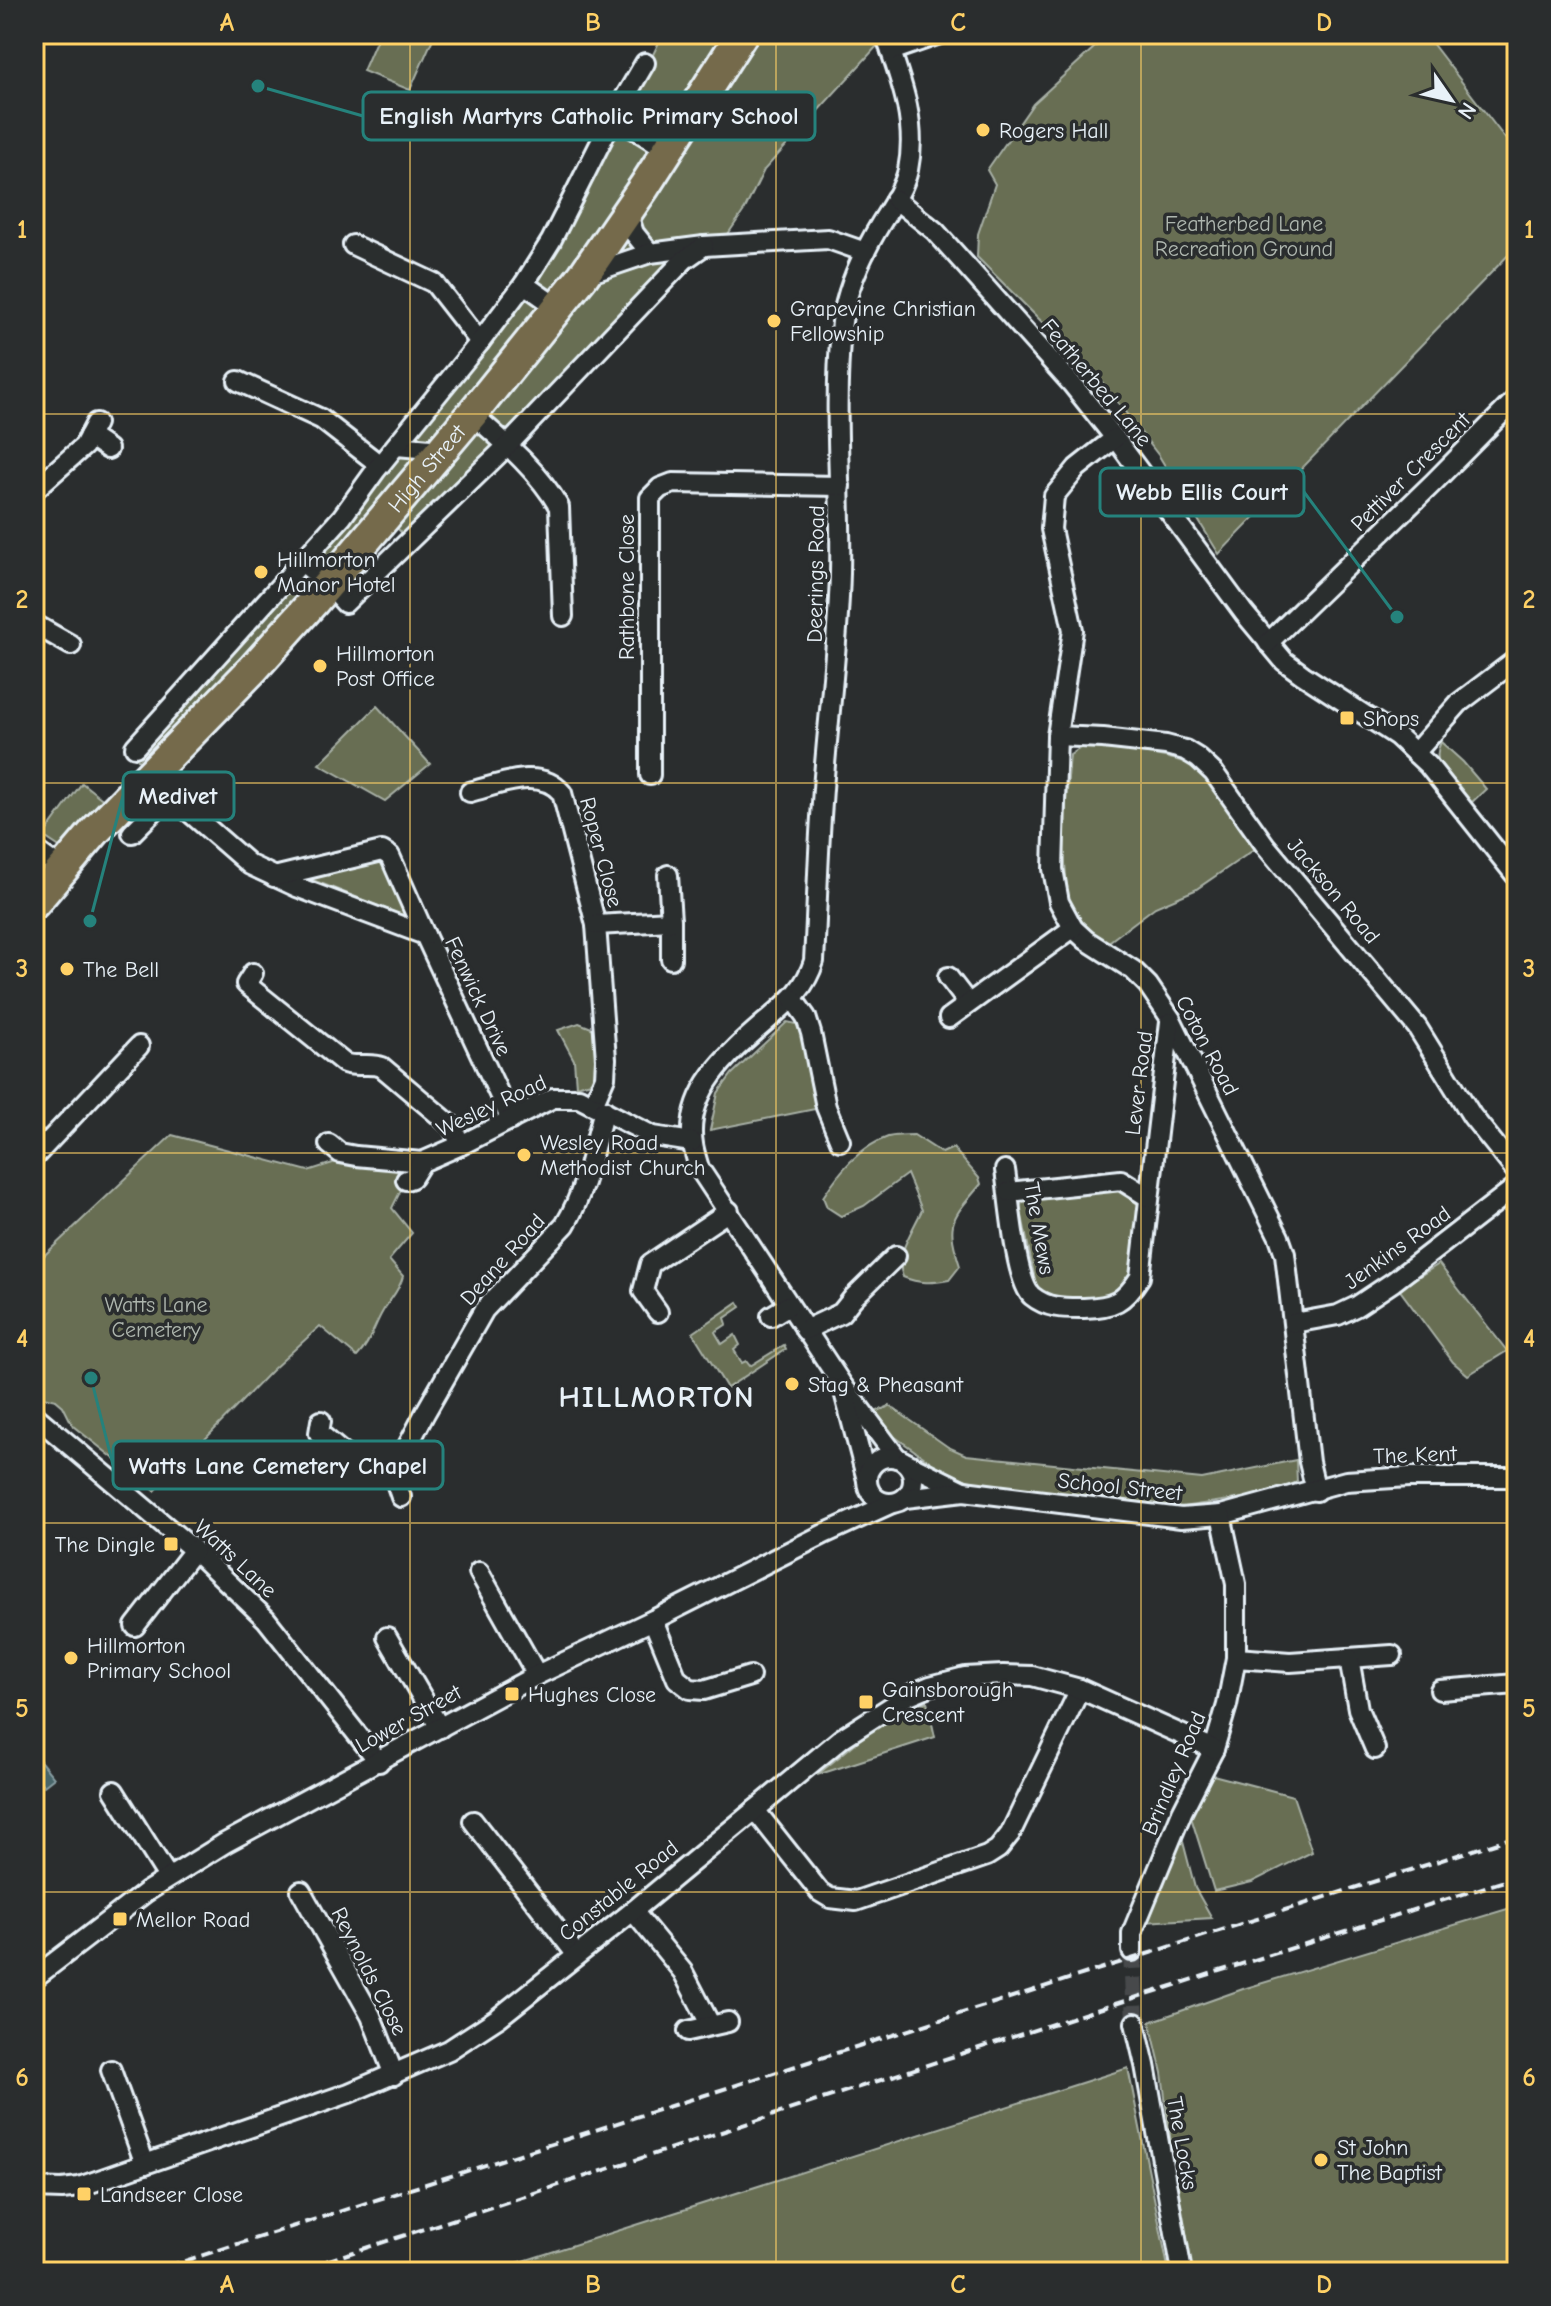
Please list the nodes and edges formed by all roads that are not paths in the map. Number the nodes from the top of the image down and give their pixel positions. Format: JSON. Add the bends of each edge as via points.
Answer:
{"nodes":[{"id":1,"x":742,"y":34,"type":"edge"},
{"id":2,"x":940,"y":34,"type":"edge"},
{"id":3,"x":888,"y":43,"type":"edge"},
{"id":4,"x":645,"y":63,"type":"dead end"},
{"id":5,"x":614,"y":116,"type":"junction"},
{"id":6,"x":668,"y":150,"type":"junction"},
{"id":7,"x":895,"y":199,"type":"junction"},
{"id":8,"x":627,"y":212,"type":"junction"},
{"id":9,"x":353,"y":245,"type":"dead end"},
{"id":10,"x":704,"y":246,"type":"junction"},
{"id":11,"x":865,"y":252,"type":"junction"},
{"id":12,"x":650,"y":253,"type":"junction"},
{"id":13,"x":583,"y":276,"type":"junction"},
{"id":14,"x":524,"y":284,"type":"junction"},
{"id":15,"x":558,"y":308,"type":"junction"},
{"id":16,"x":480,"y":342,"type":"junction"},
{"id":17,"x":238,"y":381,"type":"dead end"},
{"id":18,"x":1517,"y":398,"type":"edge"},
{"id":19,"x":472,"y":414,"type":"junction"},
{"id":20,"x":1115,"y":438,"type":"junction"},
{"id":21,"x":508,"y":445,"type":"junction"},
{"id":22,"x":397,"y":446,"type":"junction"},
{"id":23,"x":108,"y":449,"type":"dead end"},
{"id":24,"x":441,"y":450,"type":"junction"},
{"id":25,"x":840,"y":486,"type":"junction"},
{"id":26,"x":381,"y":487,"type":"junction"},
{"id":27,"x":34,"y":490,"type":"edge"},
{"id":28,"x":302,"y":562,"type":"junction"},
{"id":29,"x":337,"y":594,"type":"junction"},
{"id":30,"x":563,"y":616,"type":"dead end"},
{"id":31,"x":34,"y":624,"type":"edge"},
{"id":32,"x":1268,"y":643,"type":"junction"},
{"id":33,"x":71,"y":645,"type":"dead end"},
{"id":34,"x":228,"y":645,"type":"junction"},
{"id":35,"x":1517,"y":659,"type":"edge"},
{"id":36,"x":254,"y":668,"type":"junction"},
{"id":37,"x":1057,"y":736,"type":"junction"},
{"id":38,"x":135,"y":747,"type":"dead end"},
{"id":39,"x":1415,"y":753,"type":"junction"},
{"id":40,"x":650,"y":775,"type":"dead end"},
{"id":41,"x":159,"y":785,"type":"junction"},
{"id":42,"x":470,"y":792,"type":"dead end"},
{"id":43,"x":132,"y":833,"type":"dead end"},
{"id":44,"x":34,"y":849,"type":"edge"},
{"id":45,"x":62,"y":869,"type":"junction"},
{"id":46,"x":668,"y":875,"type":"dead end"},
{"id":47,"x":274,"y":877,"type":"junction"},
{"id":48,"x":1517,"y":877,"type":"edge"},
{"id":49,"x":34,"y":903,"type":"edge"},
{"id":50,"x":671,"y":921,"type":"junction"},
{"id":51,"x":596,"y":925,"type":"junction"},
{"id":52,"x":1073,"y":928,"type":"junction"},
{"id":53,"x":425,"y":935,"type":"junction"},
{"id":54,"x":671,"y":959,"type":"dead end"},
{"id":55,"x":253,"y":973,"type":"dead end"},
{"id":56,"x":948,"y":977,"type":"dead end"},
{"id":57,"x":793,"y":999,"type":"junction"},
{"id":58,"x":968,"y":1003,"type":"junction"},
{"id":59,"x":949,"y":1018,"type":"dead end"},
{"id":60,"x":1171,"y":1019,"type":"junction"},
{"id":61,"x":139,"y":1046,"type":"dead end"},
{"id":62,"x":598,"y":1107,"type":"junction"},
{"id":63,"x":511,"y":1120,"type":"junction"},
{"id":64,"x":840,"y":1141,"type":"dead end"},
{"id":65,"x":692,"y":1142,"type":"junction"},
{"id":66,"x":329,"y":1144,"type":"dead end"},
{"id":67,"x":461,"y":1145,"type":"junction"},
{"id":68,"x":1154,"y":1153,"type":"junction"},
{"id":69,"x":34,"y":1157,"type":"edge"},
{"id":70,"x":422,"y":1162,"type":"junction"},
{"id":71,"x":1005,"y":1170,"type":"dead end"},
{"id":72,"x":1517,"y":1172,"type":"edge"},
{"id":73,"x":406,"y":1180,"type":"dead end"},
{"id":74,"x":1121,"y":1180,"type":"junction"},
{"id":75,"x":1517,"y":1186,"type":"edge"},
{"id":76,"x":1009,"y":1192,"type":"junction"},
{"id":77,"x":1148,"y":1197,"type":"junction"},
{"id":78,"x":729,"y":1211,"type":"junction"},
{"id":79,"x":896,"y":1256,"type":"dead end"},
{"id":80,"x":1030,"y":1294,"type":"joint"},
{"id":81,"x":789,"y":1305,"type":"junction"},
{"id":82,"x":658,"y":1312,"type":"dead end"},
{"id":83,"x":771,"y":1316,"type":"dead end"},
{"id":84,"x":1294,"y":1323,"type":"junction"},
{"id":85,"x":805,"y":1330,"type":"junction"},
{"id":86,"x":843,"y":1386,"type":"junction"},
{"id":87,"x":34,"y":1415,"type":"edge"},
{"id":88,"x":315,"y":1431,"type":"dead end"},
{"id":89,"x":901,"y":1460,"type":"junction"},
{"id":90,"x":393,"y":1474,"type":"junction"},
{"id":91,"x":1517,"y":1477,"type":"edge"},
{"id":92,"x":867,"y":1483,"type":"junction"},
{"id":93,"x":964,"y":1491,"type":"junction"},
{"id":94,"x":1316,"y":1491,"type":"junction"},
{"id":95,"x":401,"y":1497,"type":"dead end"},
{"id":96,"x":898,"y":1501,"type":"junction"},
{"id":97,"x":1221,"y":1515,"type":"junction"},
{"id":98,"x":826,"y":1533,"type":"junction"},
{"id":99,"x":194,"y":1550,"type":"junction"},
{"id":100,"x":479,"y":1572,"type":"dead end"},
{"id":101,"x":653,"y":1620,"type":"junction"},
{"id":102,"x":135,"y":1626,"type":"dead end"},
{"id":103,"x":387,"y":1637,"type":"dead end"},
{"id":104,"x":1392,"y":1655,"type":"dead end"},
{"id":105,"x":1236,"y":1658,"type":"junction"},
{"id":106,"x":1349,"y":1658,"type":"junction"},
{"id":107,"x":537,"y":1675,"type":"junction"},
{"id":108,"x":750,"y":1676,"type":"dead end"},
{"id":109,"x":1517,"y":1684,"type":"edge"},
{"id":110,"x":1080,"y":1689,"type":"junction"},
{"id":111,"x":1440,"y":1690,"type":"dead end"},
{"id":112,"x":440,"y":1728,"type":"junction"},
{"id":113,"x":1214,"y":1749,"type":"junction"},
{"id":114,"x":1375,"y":1749,"type":"dead end"},
{"id":115,"x":379,"y":1762,"type":"junction"},
{"id":116,"x":114,"y":1791,"type":"dead end"},
{"id":117,"x":755,"y":1810,"type":"junction"},
{"id":118,"x":473,"y":1821,"type":"dead end"},
{"id":119,"x":168,"y":1877,"type":"junction"},
{"id":120,"x":301,"y":1891,"type":"dead end"},
{"id":121,"x":633,"y":1911,"type":"junction"},
{"id":122,"x":1132,"y":1951,"type":"tunnel mouth"},
{"id":123,"x":576,"y":1954,"type":"junction"},
{"id":124,"x":34,"y":1978,"type":"edge"},
{"id":125,"x":1135,"y":2023,"type":"tunnel mouth"},
{"id":126,"x":688,"y":2031,"type":"dead end"},
{"id":127,"x":111,"y":2070,"type":"dead end"},
{"id":128,"x":394,"y":2075,"type":"junction"},
{"id":129,"x":145,"y":2164,"type":"junction"},
{"id":130,"x":34,"y":2188,"type":"edge"},
{"id":131,"x":1182,"y":2272,"type":"edge"}],
"edges":[{"from":1,"to":6,"type":"highway","name":"High Street"},
{"from":2,"to":3,"type":"street"},
{"from":3,"to":7,"type":"street","name":"Deerings Road","via":[[909,109],[911,141],[908,172]]},
{"from":4,"to":5,"type":"street","name":"High Street"},
{"from":5,"to":6,"type":"street"},
{"from":5,"to":14,"type":"street","name":"High Street"},
{"from":6,"to":8,"type":"highway","name":"High Street"},
{"from":7,"to":11,"type":"street","name":"Deerings Road"},
{"from":7,"to":20,"type":"street","name":"Featherbed Lane","via":[[935,231]]},
{"from":8,"to":12,"type":"street","via":[[634,233]]},
{"from":8,"to":13,"type":"highway","name":"High Street"},
{"from":9,"to":16,"type":"street","via":[[434,283]]},
{"from":10,"to":11,"type":"street","via":[[828,239]]},
{"from":10,"to":12,"type":"street"},
{"from":10,"to":21,"type":"street","via":[[684,260]]},
{"from":11,"to":25,"type":"street","name":"Deerings Road","via":[[849,289],[841,329]]},
{"from":12,"to":13,"type":"street"},
{"from":13,"to":15,"type":"highway","name":"High Street"},
{"from":14,"to":15,"type":"street"},
{"from":14,"to":16,"type":"street","name":"High Street"},
{"from":15,"to":19,"type":"highway","name":"High Street"},
{"from":16,"to":22,"type":"street","name":"High Street"},
{"from":17,"to":26,"type":"street","via":[[321,419]]},
{"from":18,"to":32,"type":"street","name":"Pettiver Crescent"},
{"from":19,"to":21,"type":"street"},
{"from":19,"to":24,"type":"highway","name":"High Street"},
{"from":20,"to":32,"type":"street","name":"Featherbed Lane"},
{"from":20,"to":37,"type":"street","name":"Coton Road","via":[[1077,468],[1054,496],[1051,529],[1073,630]]},
{"from":21,"to":29,"type":"street","via":[[397,554]]},
{"from":21,"to":30,"type":"street","via":[[559,507]]},
{"from":22,"to":24,"type":"street"},
{"from":22,"to":26,"type":"street","name":"High Street"},
{"from":23,"to":27,"type":"street","via":[[92,430],[84,446]]},
{"from":24,"to":26,"type":"highway","name":"High Street"},
{"from":25,"to":40,"type":"street","name":"Rathbone Close","via":[[673,483],[650,498]]},
{"from":25,"to":57,"type":"street","name":"Deerings Road","via":[[838,647],[822,803],[814,961]]},
{"from":26,"to":28,"type":"street","name":"High Street","via":[[342,517]]},
{"from":26,"to":29,"type":"highway","name":"High Street"},
{"from":28,"to":29,"type":"street"},
{"from":28,"to":34,"type":"street","name":"High Street"},
{"from":29,"to":36,"type":"highway","name":"High Street"},
{"from":31,"to":33,"type":"street","via":[[48,642]]},
{"from":32,"to":39,"type":"street","name":"Featherbed Lane","via":[[1284,661]]},
{"from":34,"to":36,"type":"street"},
{"from":34,"to":38,"type":"street","name":"High Street","via":[[174,715]]},
{"from":35,"to":39,"type":"street","via":[[1459,703]]},
{"from":36,"to":41,"type":"highway","name":"High Street"},
{"from":37,"to":52,"type":"street","name":"Coton Road","via":[[1053,869],[1059,902]]},
{"from":37,"to":72,"type":"street","name":"Jackson Road","via":[[1166,745],[1185,750],[1214,773],[1265,845],[1417,1027],[1472,1116]]},
{"from":39,"to":48,"type":"street","name":"Featherbed Lane"},
{"from":41,"to":43,"type":"street"},
{"from":41,"to":45,"type":"highway","name":"High Street"},
{"from":41,"to":47,"type":"street","name":"Fenwick Drive","via":[[250,865]]},
{"from":42,"to":51,"type":"street","name":"Roper Close","via":[[533,778],[557,786]]},
{"from":44,"to":45,"type":"street"},
{"from":45,"to":49,"type":"highway","name":"High Street"},
{"from":46,"to":50,"type":"street"},
{"from":47,"to":53,"type":"street","name":"Fenwick Drive"},
{"from":47,"to":53,"type":"street","name":"Fenwick Drive","via":[[386,852]]},
{"from":50,"to":51,"type":"street","name":"Roper Close"},
{"from":50,"to":54,"type":"street"},
{"from":51,"to":62,"type":"street","name":"Roper Close","via":[[606,1059]]},
{"from":52,"to":58,"type":"street"},
{"from":52,"to":60,"type":"street","name":"Coton Road","via":[[1133,970]]},
{"from":53,"to":63,"type":"street","name":"Fenwick Drive"},
{"from":55,"to":67,"type":"street","via":[[246,984],[344,1063],[382,1067],[452,1126]]},
{"from":56,"to":58,"type":"street"},
{"from":57,"to":64,"type":"street","via":[[806,1017],[826,1107]]},
{"from":57,"to":65,"type":"street","name":"Deerings Road","via":[[714,1071],[694,1113]]},
{"from":58,"to":59,"type":"street"},
{"from":60,"to":68,"type":"street","name":"Lever Road"},
{"from":60,"to":84,"type":"street","name":"Coton Road","via":[[1279,1237]]},
{"from":61,"to":69,"type":"street"},
{"from":62,"to":63,"type":"street","name":"Wesley Road","via":[[579,1098],[553,1098]]},
{"from":62,"to":65,"type":"street","name":"Wesley Road","via":[[653,1136]]},
{"from":62,"to":90,"type":"street","name":"Deane Road","via":[[574,1209],[484,1310]]},
{"from":63,"to":67,"type":"street","name":"Wesley Road"},
{"from":65,"to":78,"type":"street","name":"School Street","via":[[699,1168]]},
{"from":66,"to":70,"type":"street","via":[[340,1153]]},
{"from":67,"to":70,"type":"street","name":"Wesley Road"},
{"from":68,"to":74,"type":"street","name":"Lever Road"},
{"from":68,"to":77,"type":"street","name":"Lever Road"},
{"from":70,"to":73,"type":"street","name":"Wesley Road"},
{"from":71,"to":76,"type":"street","name":"The Mews"},
{"from":74,"to":76,"type":"street"},
{"from":74,"to":77,"type":"street"},
{"from":75,"to":84,"type":"street","name":"Jenkins Road","via":[[1357,1306]]},
{"from":76,"to":80,"type":"street","name":"The Mews","via":[[1018,1264]]},
{"from":77,"to":80,"type":"street","name":"Lever Road","via":[[1140,1277],[1126,1296],[1102,1308],[1057,1308]]},
{"from":78,"to":81,"type":"street","name":"School Street"},
{"from":78,"to":82,"type":"street","via":[[650,1264],[643,1291]]},
{"from":79,"to":85,"type":"street","via":[[884,1279],[841,1313]]},
{"from":81,"to":83,"type":"street"},
{"from":81,"to":85,"type":"street","name":"School Street"},
{"from":84,"to":94,"type":"street","name":"Coton Road"},
{"from":85,"to":86,"type":"street","name":"School Street"},
{"from":86,"to":89,"type":"street","name":"School Street"},
{"from":86,"to":92,"type":"street","name":"School Street"},
{"from":87,"to":99,"type":"street","name":"Watts Lane"},
{"from":88,"to":90,"type":"street","via":[[372,1476]]},
{"from":89,"to":92,"type":"street","via":[[876,1462]]},
{"from":89,"to":93,"type":"street","name":"School Street"},
{"from":89,"to":96,"type":"street","via":[[914,1480]]},
{"from":90,"to":95,"type":"street"},
{"from":91,"to":94,"type":"street","name":"The Kent","via":[[1346,1481]]},
{"from":92,"to":96,"type":"street","via":[[885,1503]]},
{"from":92,"to":98,"type":"street","name":"Lower Street","via":[[857,1507]]},
{"from":93,"to":96,"type":"street","name":"School Street"},
{"from":93,"to":97,"type":"street","name":"School Street","via":[[1181,1518]]},
{"from":94,"to":97,"type":"street","name":"School Street"},
{"from":96,"to":98,"type":"street","name":"Lower Street"},
{"from":97,"to":105,"type":"street","name":"Brindley Road","via":[[1236,1584]]},
{"from":98,"to":101,"type":"street","name":"Lower Street"},
{"from":99,"to":102,"type":"street"},
{"from":99,"to":115,"type":"street","name":"Watts Lane","via":[[266,1619]]},
{"from":100,"to":107,"type":"street"},
{"from":101,"to":107,"type":"street","name":"Lower Street"},
{"from":101,"to":108,"type":"street","via":[[677,1679],[690,1689]]},
{"from":103,"to":112,"type":"street"},
{"from":104,"to":106,"type":"street"},
{"from":105,"to":106,"type":"street"},
{"from":105,"to":113,"type":"street","name":"Brindley Road"},
{"from":106,"to":114,"type":"street","via":[[1358,1709]]},
{"from":107,"to":112,"type":"street","name":"Lower Street"},
{"from":109,"to":111,"type":"street"},
{"from":110,"to":113,"type":"street","name":"Constable Road"},
{"from":110,"to":117,"type":"street","name":"Constable Road","via":[[1032,1676],[1003,1675],[930,1686],[842,1738]]},
{"from":110,"to":117,"type":"street","via":[[1010,1834],[987,1856],[856,1901],[830,1898]]},
{"from":112,"to":115,"type":"street","name":"Lower Street"},
{"from":113,"to":122,"type":"street","name":"Brindley Road","via":[[1132,1933]]},
{"from":115,"to":119,"type":"street","name":"Lower Street"},
{"from":116,"to":119,"type":"street"},
{"from":117,"to":121,"type":"street","name":"Constable Road"},
{"from":118,"to":123,"type":"street"},
{"from":119,"to":124,"type":"street","name":"Lower Street"},
{"from":120,"to":128,"type":"street","name":"Reynolds Close","via":[[371,2016]]},
{"from":121,"to":123,"type":"street","name":"Constable Road"},
{"from":121,"to":126,"type":"street","via":[[719,2023]]},
{"from":123,"to":128,"type":"street","name":"Constable Road","via":[[498,2018],[449,2050]]},
{"from":125,"to":131,"type":"street","name":"The Locks"},
{"from":127,"to":129,"type":"street"},
{"from":128,"to":129,"type":"street","name":"Constable Road"},
{"from":129,"to":130,"type":"street","name":"Constable Road","via":[[79,2187]]}]}
